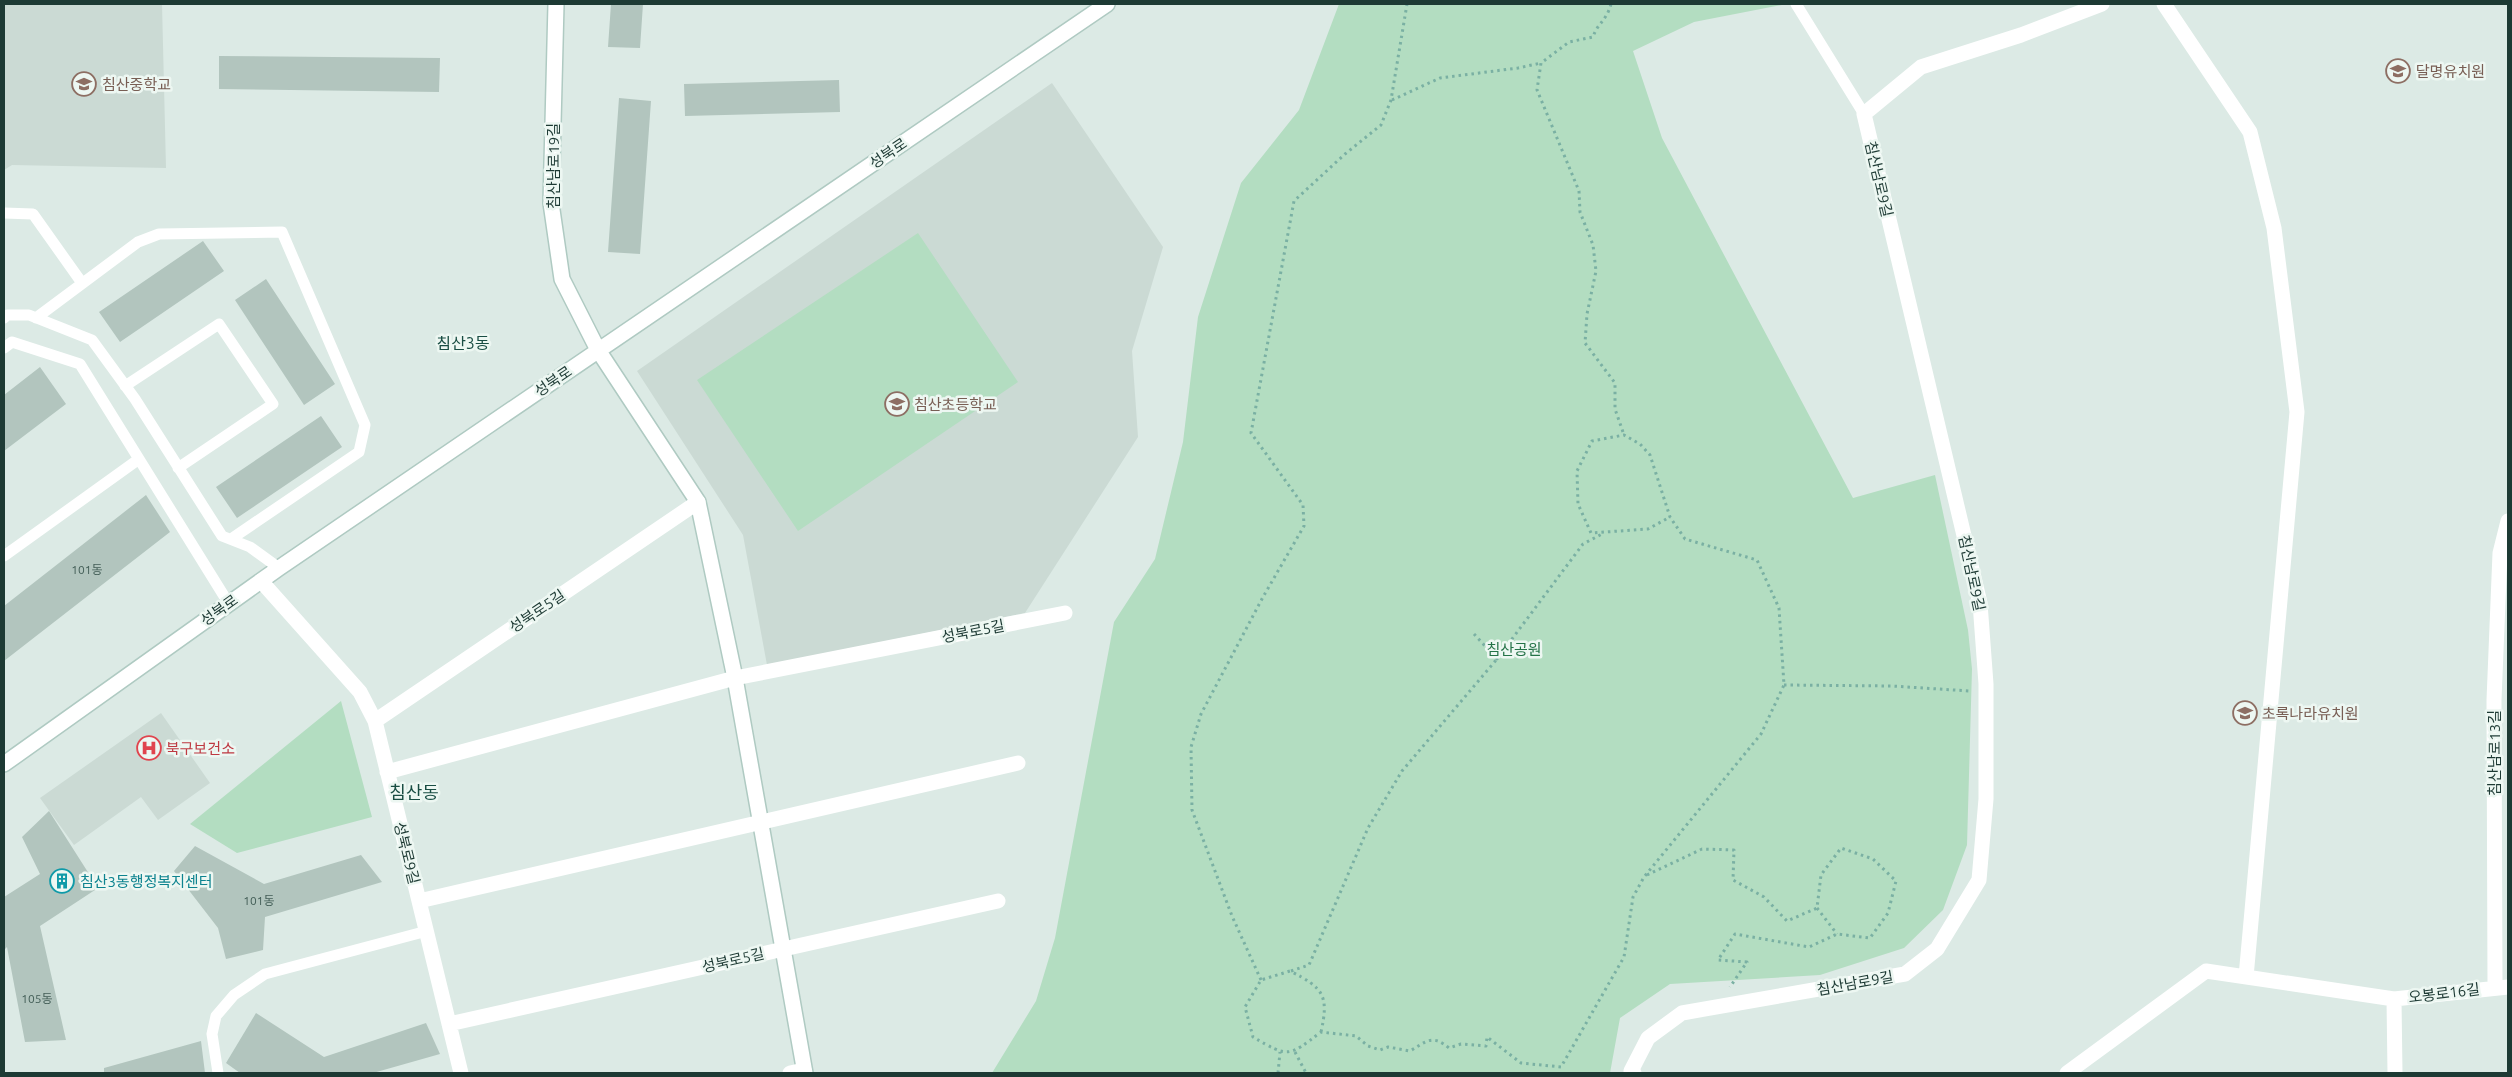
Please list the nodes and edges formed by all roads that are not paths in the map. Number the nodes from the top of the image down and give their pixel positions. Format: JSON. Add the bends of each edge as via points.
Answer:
{"nodes":[{"id":1,"x":556,"y":4,"type":"edge"},
{"id":2,"x":1107,"y":4,"type":"edge"},
{"id":3,"x":1796,"y":4,"type":"edge"},
{"id":4,"x":2102,"y":4,"type":"edge"},
{"id":5,"x":2164,"y":4,"type":"edge"},
{"id":6,"x":1864,"y":114,"type":"junction"},
{"id":7,"x":4,"y":213,"type":"edge"},
{"id":8,"x":82,"y":283,"type":"junction"},
{"id":9,"x":4,"y":318,"type":"edge"},
{"id":10,"x":36,"y":318,"type":"junction"},
{"id":11,"x":4,"y":348,"type":"edge"},
{"id":12,"x":598,"y":350,"type":"junction"},
{"id":13,"x":125,"y":386,"type":"junction"},
{"id":14,"x":139,"y":458,"type":"junction"},
{"id":15,"x":178,"y":468,"type":"junction"},
{"id":16,"x":698,"y":502,"type":"junction"},
{"id":17,"x":2508,"y":521,"type":"edge"},
{"id":18,"x":231,"y":540,"type":"junction"},
{"id":19,"x":4,"y":556,"type":"edge"},
{"id":20,"x":279,"y":568,"type":"junction"},
{"id":21,"x":261,"y":581,"type":"junction"},
{"id":22,"x":229,"y":604,"type":"junction"},
{"id":23,"x":1065,"y":612,"type":"dead end"},
{"id":24,"x":734,"y":678,"type":"junction"},
{"id":25,"x":2501,"y":698,"type":"edge"},
{"id":26,"x":375,"y":721,"type":"junction"},
{"id":27,"x":1018,"y":763,"type":"dead end"},
{"id":28,"x":4,"y":764,"type":"edge"},
{"id":29,"x":387,"y":772,"type":"junction"},
{"id":30,"x":760,"y":823,"type":"junction"},
{"id":31,"x":419,"y":901,"type":"junction"},
{"id":32,"x":998,"y":901,"type":"dead end"},
{"id":33,"x":426,"y":931,"type":"junction"},
{"id":34,"x":783,"y":949,"type":"junction"},
{"id":35,"x":2246,"y":977,"type":"junction"},
{"id":36,"x":2501,"y":987,"type":"edge"},
{"id":37,"x":2394,"y":999,"type":"junction"},
{"id":38,"x":449,"y":1024,"type":"junction"},
{"id":39,"x":800,"y":1072,"type":"edge"},
{"id":40,"x":218,"y":1073,"type":"edge"},
{"id":41,"x":461,"y":1073,"type":"edge"},
{"id":42,"x":1634,"y":1073,"type":"edge"},
{"id":43,"x":2067,"y":1073,"type":"edge"},
{"id":44,"x":2395,"y":1073,"type":"edge"}],
"edges":[{"from":1,"to":12,"type":"street","name":"침산남로19길","via":[[551,203],[562,279]]},
{"from":2,"to":12,"type":"street","name":"성북로"},
{"from":3,"to":6,"type":"lane"},
{"from":4,"to":6,"type":"street","via":[[1922,68]]},
{"from":5,"to":35,"type":"street","via":[[2250,132],[2274,228],[2297,412]]},
{"from":6,"to":42,"type":"street","name":"침산남로9길","via":[[1980,603],[1986,692],[1986,799],[1979,880],[1937,948],[1904,974],[1682,1013],[1648,1038],[1631,1071]]},
{"from":7,"to":8,"type":"lane","via":[[33,214]]},
{"from":8,"to":10,"type":"lane"},
{"from":8,"to":18,"type":"lane","via":[[138,242],[159,234],[282,232],[365,425],[359,452]]},
{"from":9,"to":10,"type":"lane","via":[[30,315]]},
{"from":10,"to":13,"type":"lane","via":[[92,340]]},
{"from":11,"to":14,"type":"lane","via":[[12,342],[80,364]]},
{"from":12,"to":16,"type":"street","name":"성북로5길"},
{"from":12,"to":20,"type":"street","name":"성북로"},
{"from":13,"to":15,"type":"lane"},
{"from":13,"to":15,"type":"lane","via":[[219,324],[273,404]]},
{"from":14,"to":19,"type":"lane"},
{"from":14,"to":22,"type":"lane"},
{"from":15,"to":18,"type":"lane","via":[[222,536]]},
{"from":16,"to":24,"type":"street","name":"성북로5길"},
{"from":16,"to":26,"type":"street","name":"성북로5길"},
{"from":17,"to":25,"type":"street","name":"침산남로13길","via":[[2500,553]]},
{"from":18,"to":20,"type":"lane","via":[[250,547]]},
{"from":20,"to":21,"type":"street","name":"성북로"},
{"from":21,"to":22,"type":"street","name":"성북로"},
{"from":21,"to":26,"type":"street","name":"성북로9길","via":[[360,692]]},
{"from":22,"to":28,"type":"street","name":"성북로"},
{"from":23,"to":24,"type":"street","name":"성북로5길"},
{"from":24,"to":29,"type":"street","name":"성북로5길"},
{"from":24,"to":30,"type":"street","name":"성북로5길"},
{"from":25,"to":36,"type":"street","name":"침산남로13길"},
{"from":26,"to":29,"type":"street","name":"성북로9길"},
{"from":27,"to":30,"type":"street"},
{"from":29,"to":31,"type":"street","name":"성북로9길"},
{"from":30,"to":31,"type":"street"},
{"from":30,"to":34,"type":"street","name":"성북로5길"},
{"from":31,"to":33,"type":"street","name":"성북로9길"},
{"from":32,"to":34,"type":"street","name":"성북로5길"},
{"from":33,"to":38,"type":"street","name":"성북로9길"},
{"from":33,"to":40,"type":"lane","via":[[264,974],[234,995],[216,1016],[212,1034]]},
{"from":34,"to":38,"type":"street","name":"성북로5길"},
{"from":34,"to":39,"type":"street","name":"성북로5길"},
{"from":35,"to":37,"type":"street"},
{"from":35,"to":43,"type":"street","via":[[2206,971]]},
{"from":36,"to":37,"type":"street","name":"오봉로16길"},
{"from":37,"to":44,"type":"street","name":"오봉로16길"},
{"from":38,"to":41,"type":"street","name":"성북로9길"}]}
